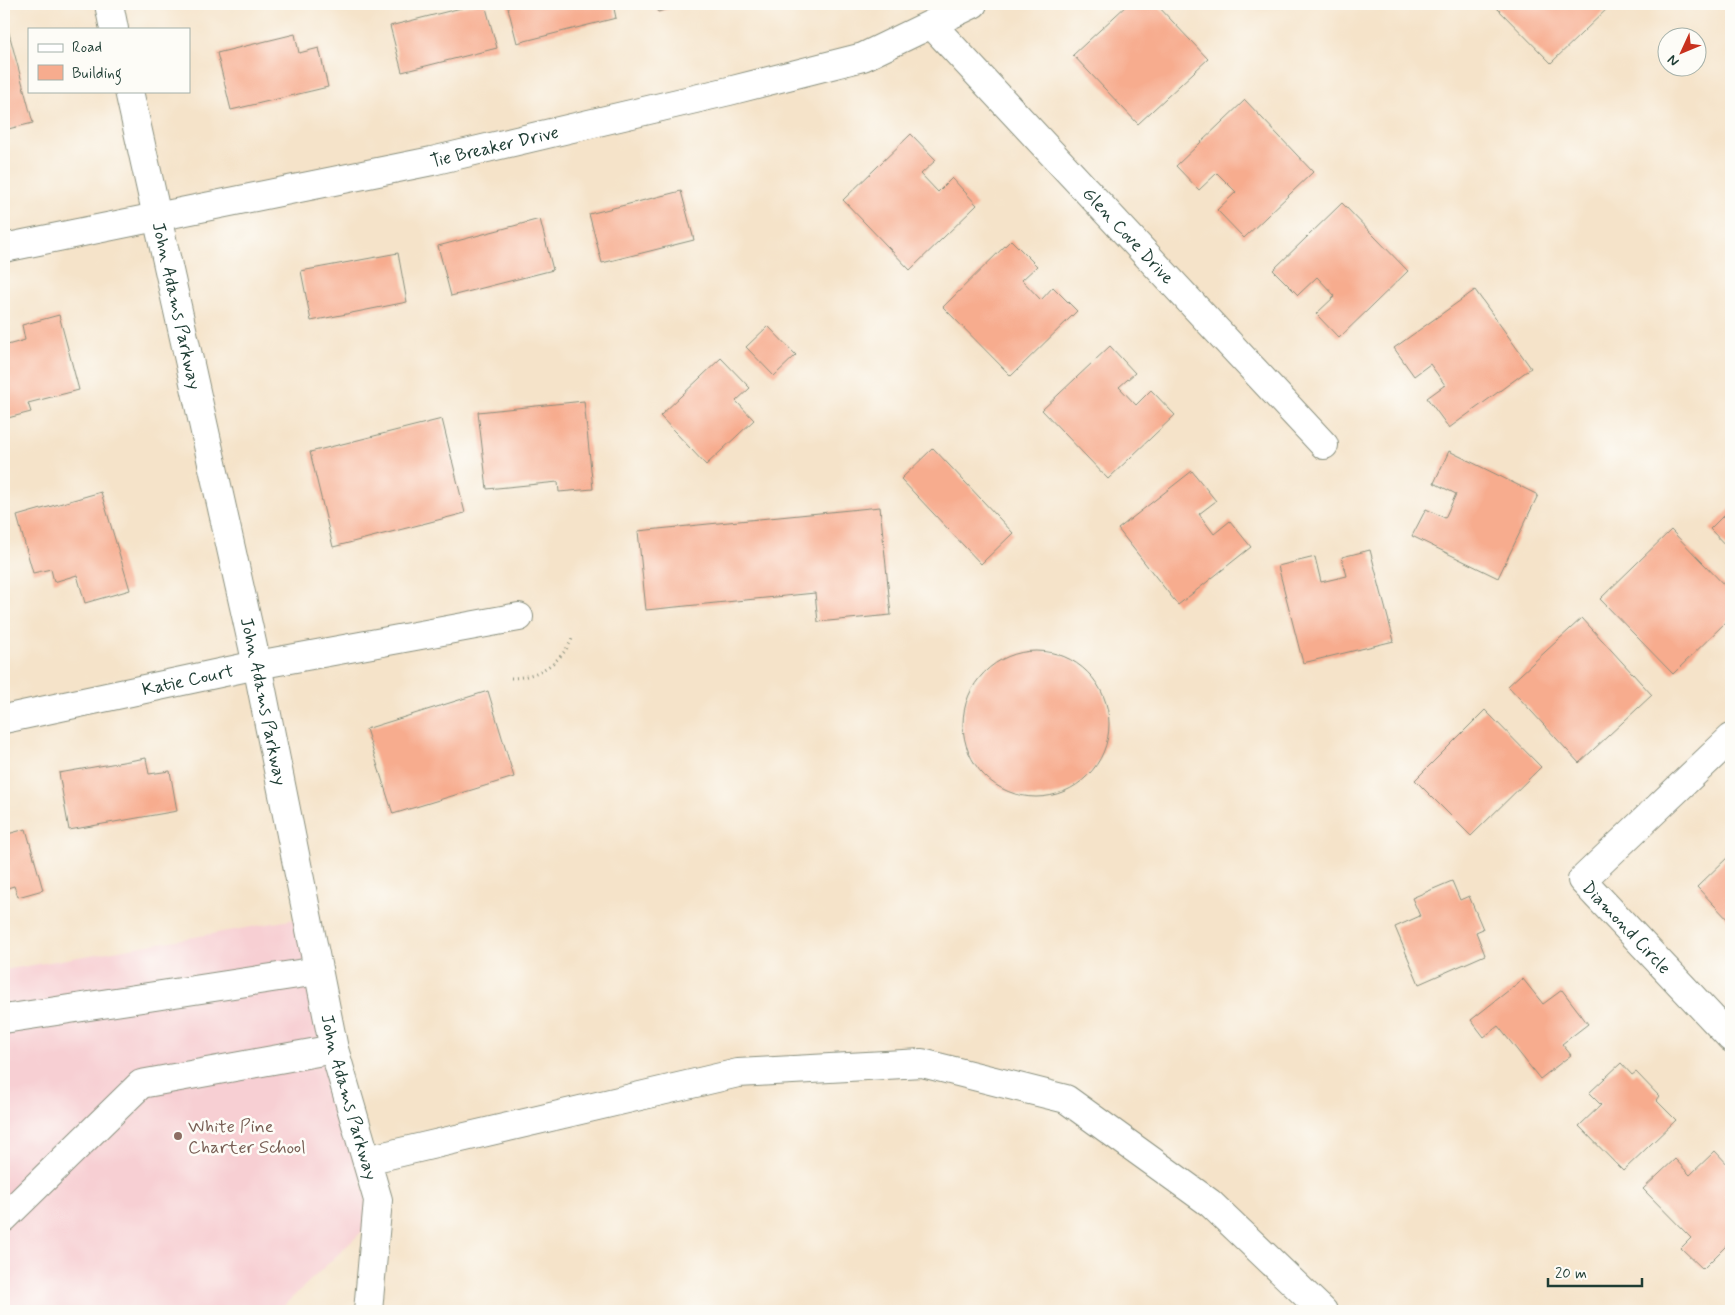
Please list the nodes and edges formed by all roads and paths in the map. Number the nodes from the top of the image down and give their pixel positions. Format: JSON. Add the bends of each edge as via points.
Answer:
{"nodes":[{"id":1,"x":109,"y":4,"type":"edge"},
{"id":2,"x":973,"y":4,"type":"edge"},
{"id":3,"x":932,"y":25,"type":"junction"},
{"id":4,"x":114,"y":28,"type":"edge"},
{"id":5,"x":129,"y":92,"type":"edge"},
{"id":6,"x":158,"y":218,"type":"junction"},
{"id":7,"x":4,"y":248,"type":"edge"},
{"id":8,"x":1324,"y":444,"type":"dead end"},
{"id":9,"x":519,"y":617,"type":"dead end"},
{"id":10,"x":574,"y":636,"type":"dead end"},
{"id":11,"x":257,"y":665,"type":"junction"},
{"id":12,"x":511,"y":678,"type":"dead end"},
{"id":13,"x":4,"y":719,"type":"edge"},
{"id":14,"x":1731,"y":738,"type":"edge"},
{"id":15,"x":318,"y":971,"type":"junction"},
{"id":16,"x":4,"y":1018,"type":"edge"},
{"id":17,"x":1731,"y":1038,"type":"edge"},
{"id":18,"x":334,"y":1049,"type":"junction"},
{"id":19,"x":367,"y":1160,"type":"junction"},
{"id":20,"x":4,"y":1218,"type":"edge"},
{"id":21,"x":368,"y":1311,"type":"edge"},
{"id":22,"x":1323,"y":1311,"type":"edge"}],
"edges":[{"from":1,"to":4,"type":"street"},
{"from":2,"to":3,"type":"street","name":"Tie Breaker Drive"},
{"from":3,"to":6,"type":"street","name":"Tie Breaker Drive","via":[[863,56],[729,92]]},
{"from":3,"to":8,"type":"street","name":"Glen Cove Drive"},
{"from":5,"to":6,"type":"street","name":"John Adams Parkway"},
{"from":6,"to":7,"type":"street","name":"Tie Breaker Drive"},
{"from":6,"to":11,"type":"street","name":"John Adams Parkway"},
{"from":9,"to":11,"type":"street","name":"Katie Court"},
{"from":10,"to":12,"type":"path","via":[[562,656],[548,667],[527,678]]},
{"from":11,"to":13,"type":"street","name":"Katie Court"},
{"from":11,"to":15,"type":"street","name":"John Adams Parkway"},
{"from":14,"to":17,"type":"street","name":"Diamond Circle","via":[[1582,880]]},
{"from":15,"to":16,"type":"street"},
{"from":15,"to":18,"type":"street","name":"John Adams Parkway"},
{"from":18,"to":19,"type":"street","name":"John Adams Parkway"},
{"from":18,"to":20,"type":"street","via":[[141,1084]]},
{"from":19,"to":21,"type":"street","name":"John Adams Parkway","via":[[378,1200]]},
{"from":19,"to":22,"type":"street","via":[[738,1073],[922,1063],[1066,1098],[1210,1202]]}]}
